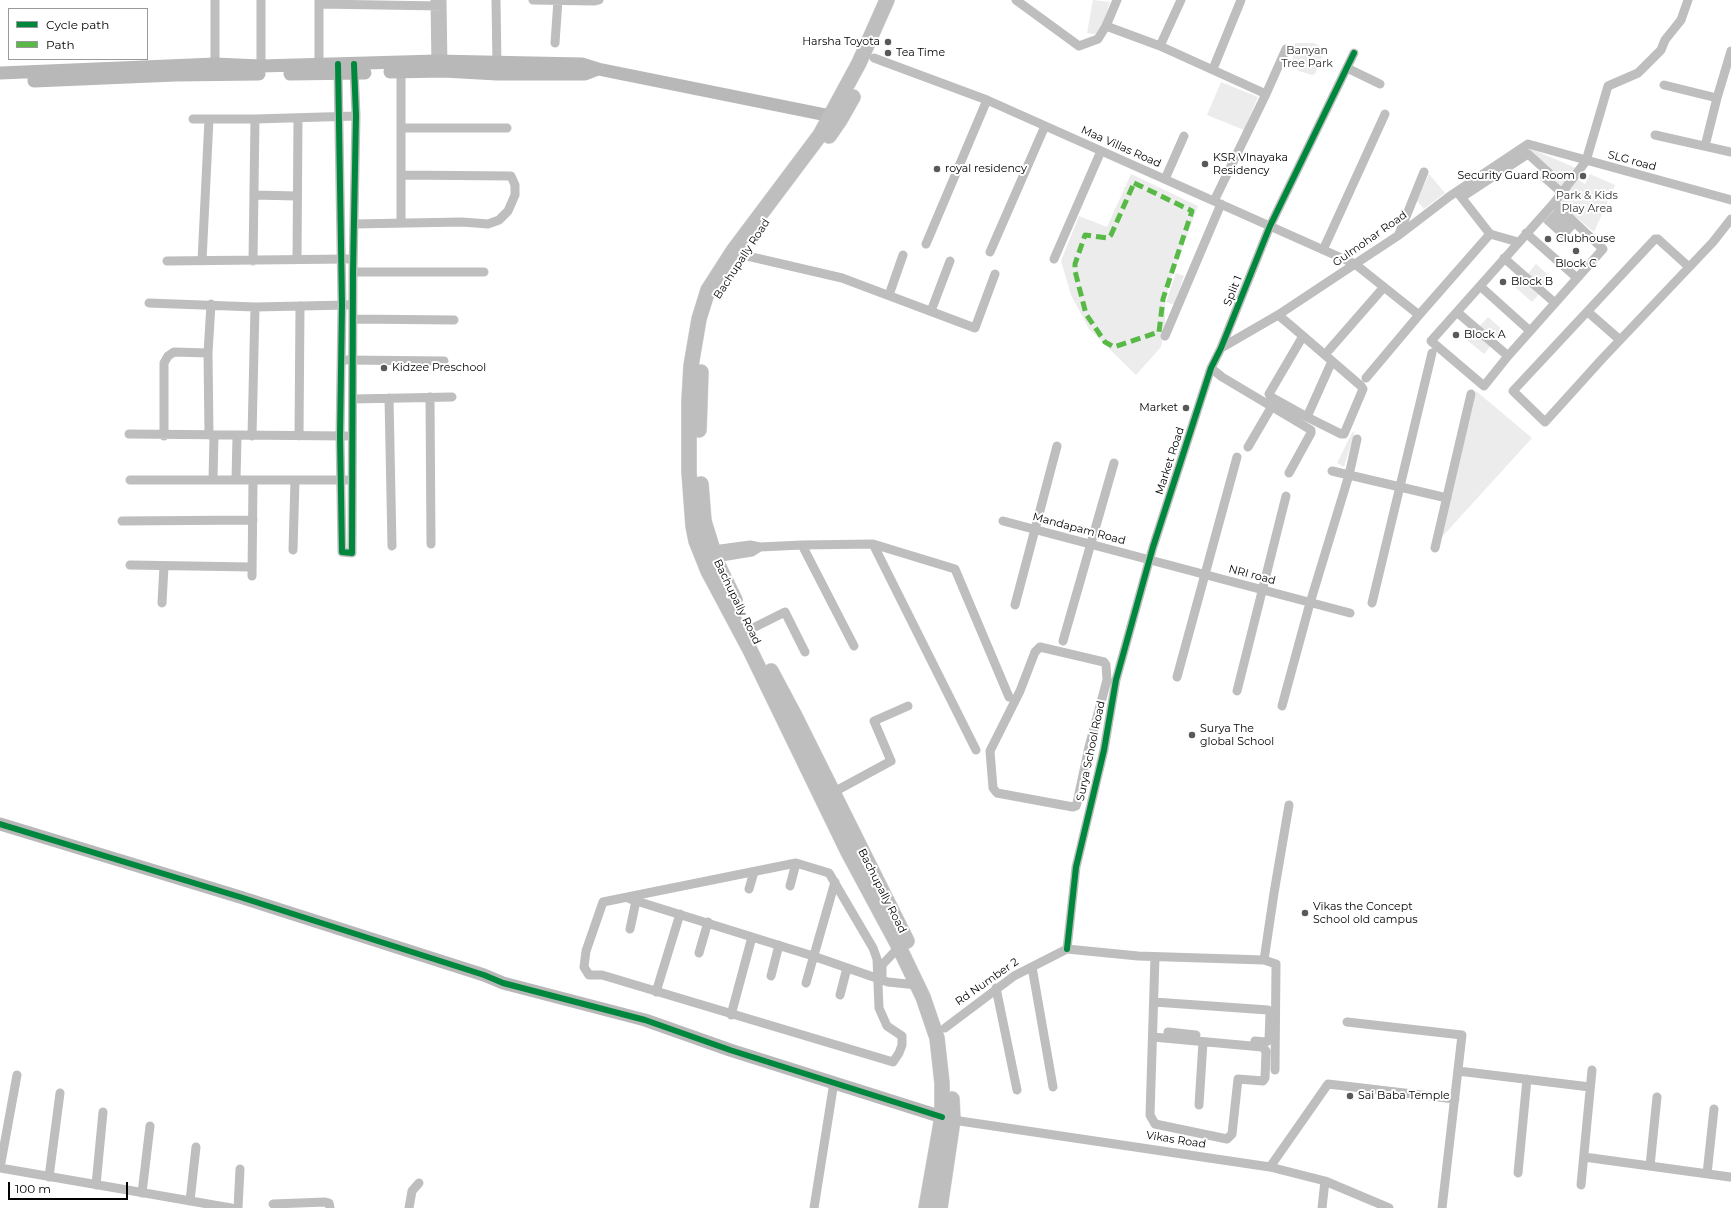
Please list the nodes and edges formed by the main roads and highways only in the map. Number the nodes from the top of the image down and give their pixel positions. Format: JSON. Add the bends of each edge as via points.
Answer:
{"nodes":[{"id":1,"x":887,"y":0,"type":"edge"},
{"id":2,"x":897,"y":0,"type":"edge"},
{"id":3,"x":881,"y":902,"type":"junction"},
{"id":4,"x":948,"y":1118,"type":"junction"},
{"id":5,"x":926,"y":1208,"type":"edge"},
{"id":6,"x":940,"y":1208,"type":"edge"}],
"edges":[{"from":1,"to":3,"type":"main road","name":"Bachupally Road","via":[[866,50],[820,135],[733,251],[708,290],[699,319],[691,366],[689,401],[690,472],[696,541],[708,571],[750,650],[848,852]]},
{"from":2,"to":3,"type":"main road","name":"Bachupally Road","via":[[874,58],[840,120],[716,294],[707,325],[701,361],[698,440],[704,521],[714,554],[749,630],[832,793]]},
{"from":3,"to":4,"type":"main road","name":"Bachupally Road","via":[[937,1038]]},
{"from":3,"to":4,"type":"main road","name":"Bachupally Road","via":[[922,973],[945,1028],[950,1060]]},
{"from":4,"to":5,"type":"main road"},
{"from":4,"to":6,"type":"main road"}]}
